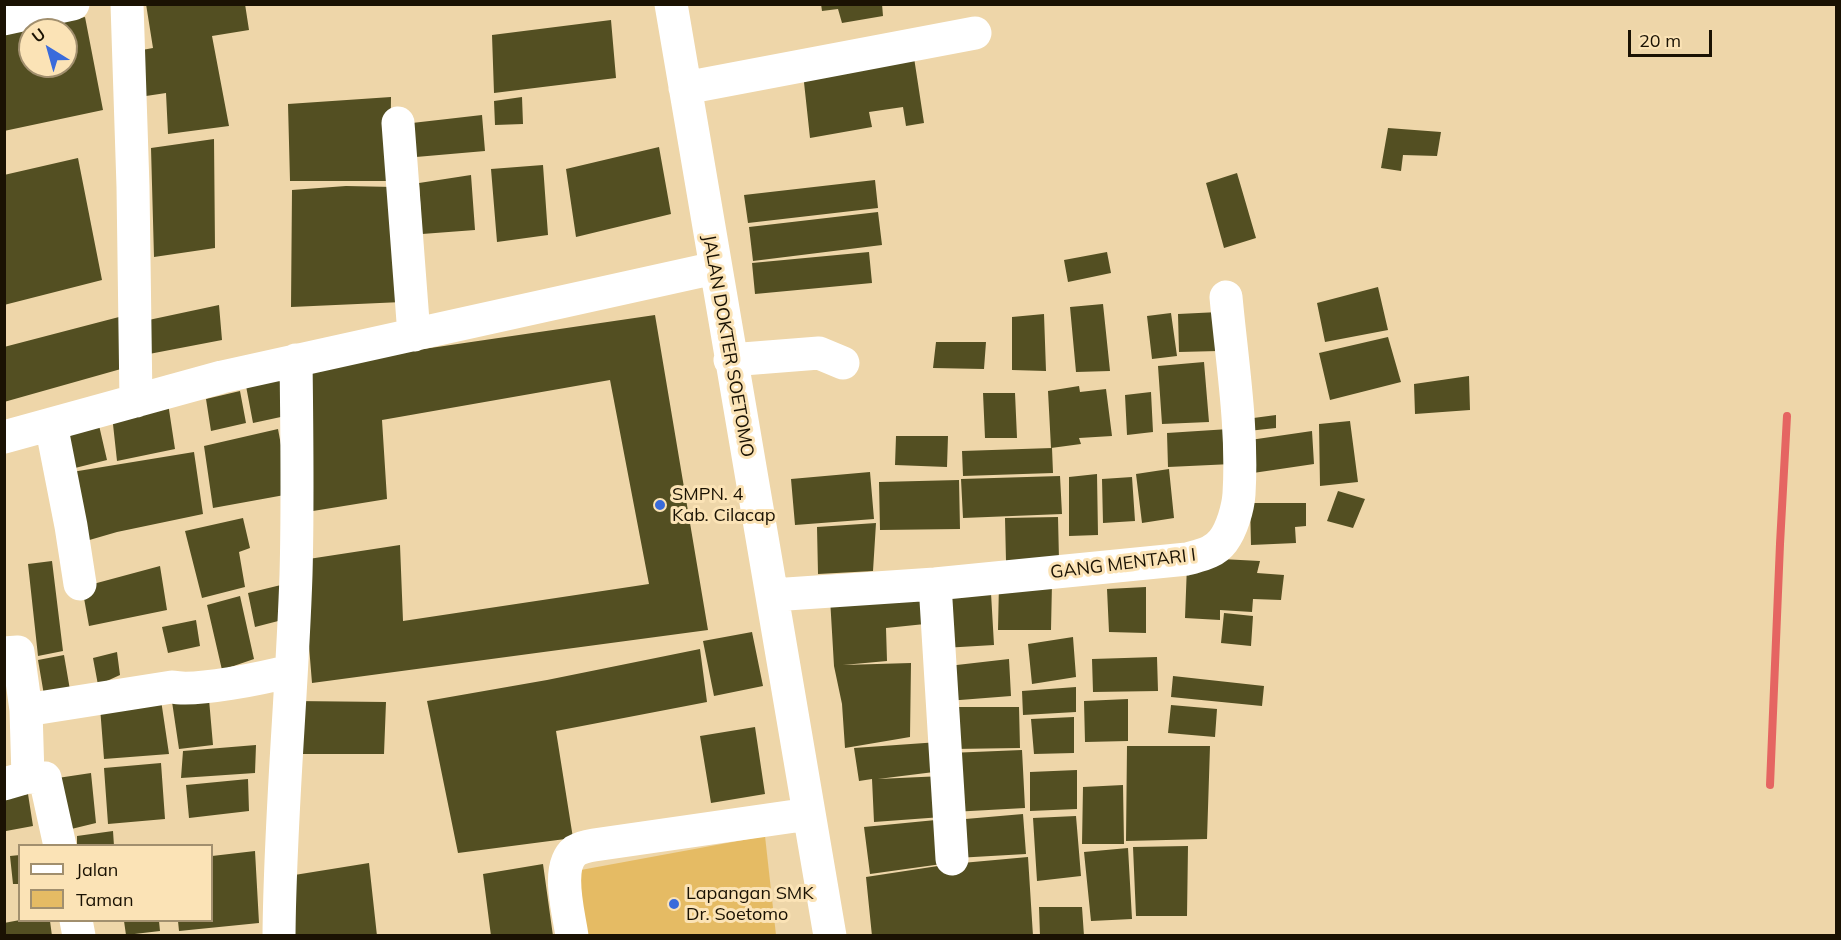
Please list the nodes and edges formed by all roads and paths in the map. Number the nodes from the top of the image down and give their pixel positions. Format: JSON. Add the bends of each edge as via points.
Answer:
{"nodes":[{"id":1,"x":73,"y":4,"type":"edge"},
{"id":2,"x":127,"y":4,"type":"edge"},
{"id":3,"x":671,"y":4,"type":"edge"},
{"id":4,"x":4,"y":19,"type":"edge"},
{"id":5,"x":975,"y":33,"type":"dead end"},
{"id":6,"x":685,"y":88,"type":"junction"},
{"id":7,"x":398,"y":123,"type":"dead end"},
{"id":8,"x":715,"y":268,"type":"junction"},
{"id":9,"x":1226,"y":297,"type":"dead end"},
{"id":10,"x":414,"y":335,"type":"junction"},
{"id":11,"x":296,"y":360,"type":"junction"},
{"id":12,"x":730,"y":360,"type":"junction"},
{"id":13,"x":843,"y":363,"type":"dead end"},
{"id":14,"x":136,"y":401,"type":"junction"},
{"id":15,"x":51,"y":424,"type":"junction"},
{"id":16,"x":4,"y":436,"type":"edge"},
{"id":17,"x":80,"y":584,"type":"dead end"},
{"id":18,"x":935,"y":584,"type":"junction"},
{"id":19,"x":772,"y":595,"type":"junction"},
{"id":20,"x":4,"y":653,"type":"edge"},
{"id":21,"x":290,"y":671,"type":"junction"},
{"id":22,"x":26,"y":710,"type":"junction"},
{"id":23,"x":16,"y":780,"type":"edge"},
{"id":24,"x":809,"y":814,"type":"junction"},
{"id":25,"x":60,"y":844,"type":"edge"},
{"id":26,"x":952,"y":859,"type":"dead end"},
{"id":27,"x":279,"y":936,"type":"edge"},
{"id":28,"x":572,"y":936,"type":"edge"},
{"id":29,"x":830,"y":936,"type":"edge"}],
"edges":[{"from":1,"to":4,"type":"street"},
{"from":2,"to":14,"type":"street"},
{"from":3,"to":6,"type":"street","name":"JALAN DOKTER SOETOMO"},
{"from":5,"to":6,"type":"street"},
{"from":6,"to":8,"type":"street","name":"JALAN DOKTER SOETOMO"},
{"from":7,"to":10,"type":"street"},
{"from":8,"to":10,"type":"street"},
{"from":8,"to":12,"type":"street","name":"JALAN DOKTER SOETOMO"},
{"from":9,"to":18,"type":"street","name":"GANG MENTARI I","via":[[1238,426],[1239,496],[1223,541],[1209,553],[1187,559]]},
{"from":10,"to":11,"type":"street"},
{"from":11,"to":14,"type":"street"},
{"from":11,"to":21,"type":"street","via":[[296,576]]},
{"from":12,"to":13,"type":"street","via":[[819,354]]},
{"from":12,"to":19,"type":"street","name":"JALAN DOKTER SOETOMO"},
{"from":14,"to":15,"type":"street"},
{"from":15,"to":16,"type":"street"},
{"from":15,"to":17,"type":"street"},
{"from":18,"to":19,"type":"street","name":"GANG MENTARI I"},
{"from":18,"to":26,"type":"street"},
{"from":19,"to":24,"type":"street","name":"JALAN DOKTER SOETOMO"},
{"from":20,"to":22,"type":"street","via":[[18,652]]},
{"from":21,"to":22,"type":"street","via":[[198,688],[172,687]]},
{"from":21,"to":27,"type":"street"},
{"from":22,"to":23,"type":"street"},
{"from":23,"to":25,"type":"street","via":[[45,778]]},
{"from":24,"to":28,"type":"street","via":[[576,850],[567,861],[564,877]]},
{"from":24,"to":29,"type":"street","name":"JALAN DOKTER SOETOMO"}]}
